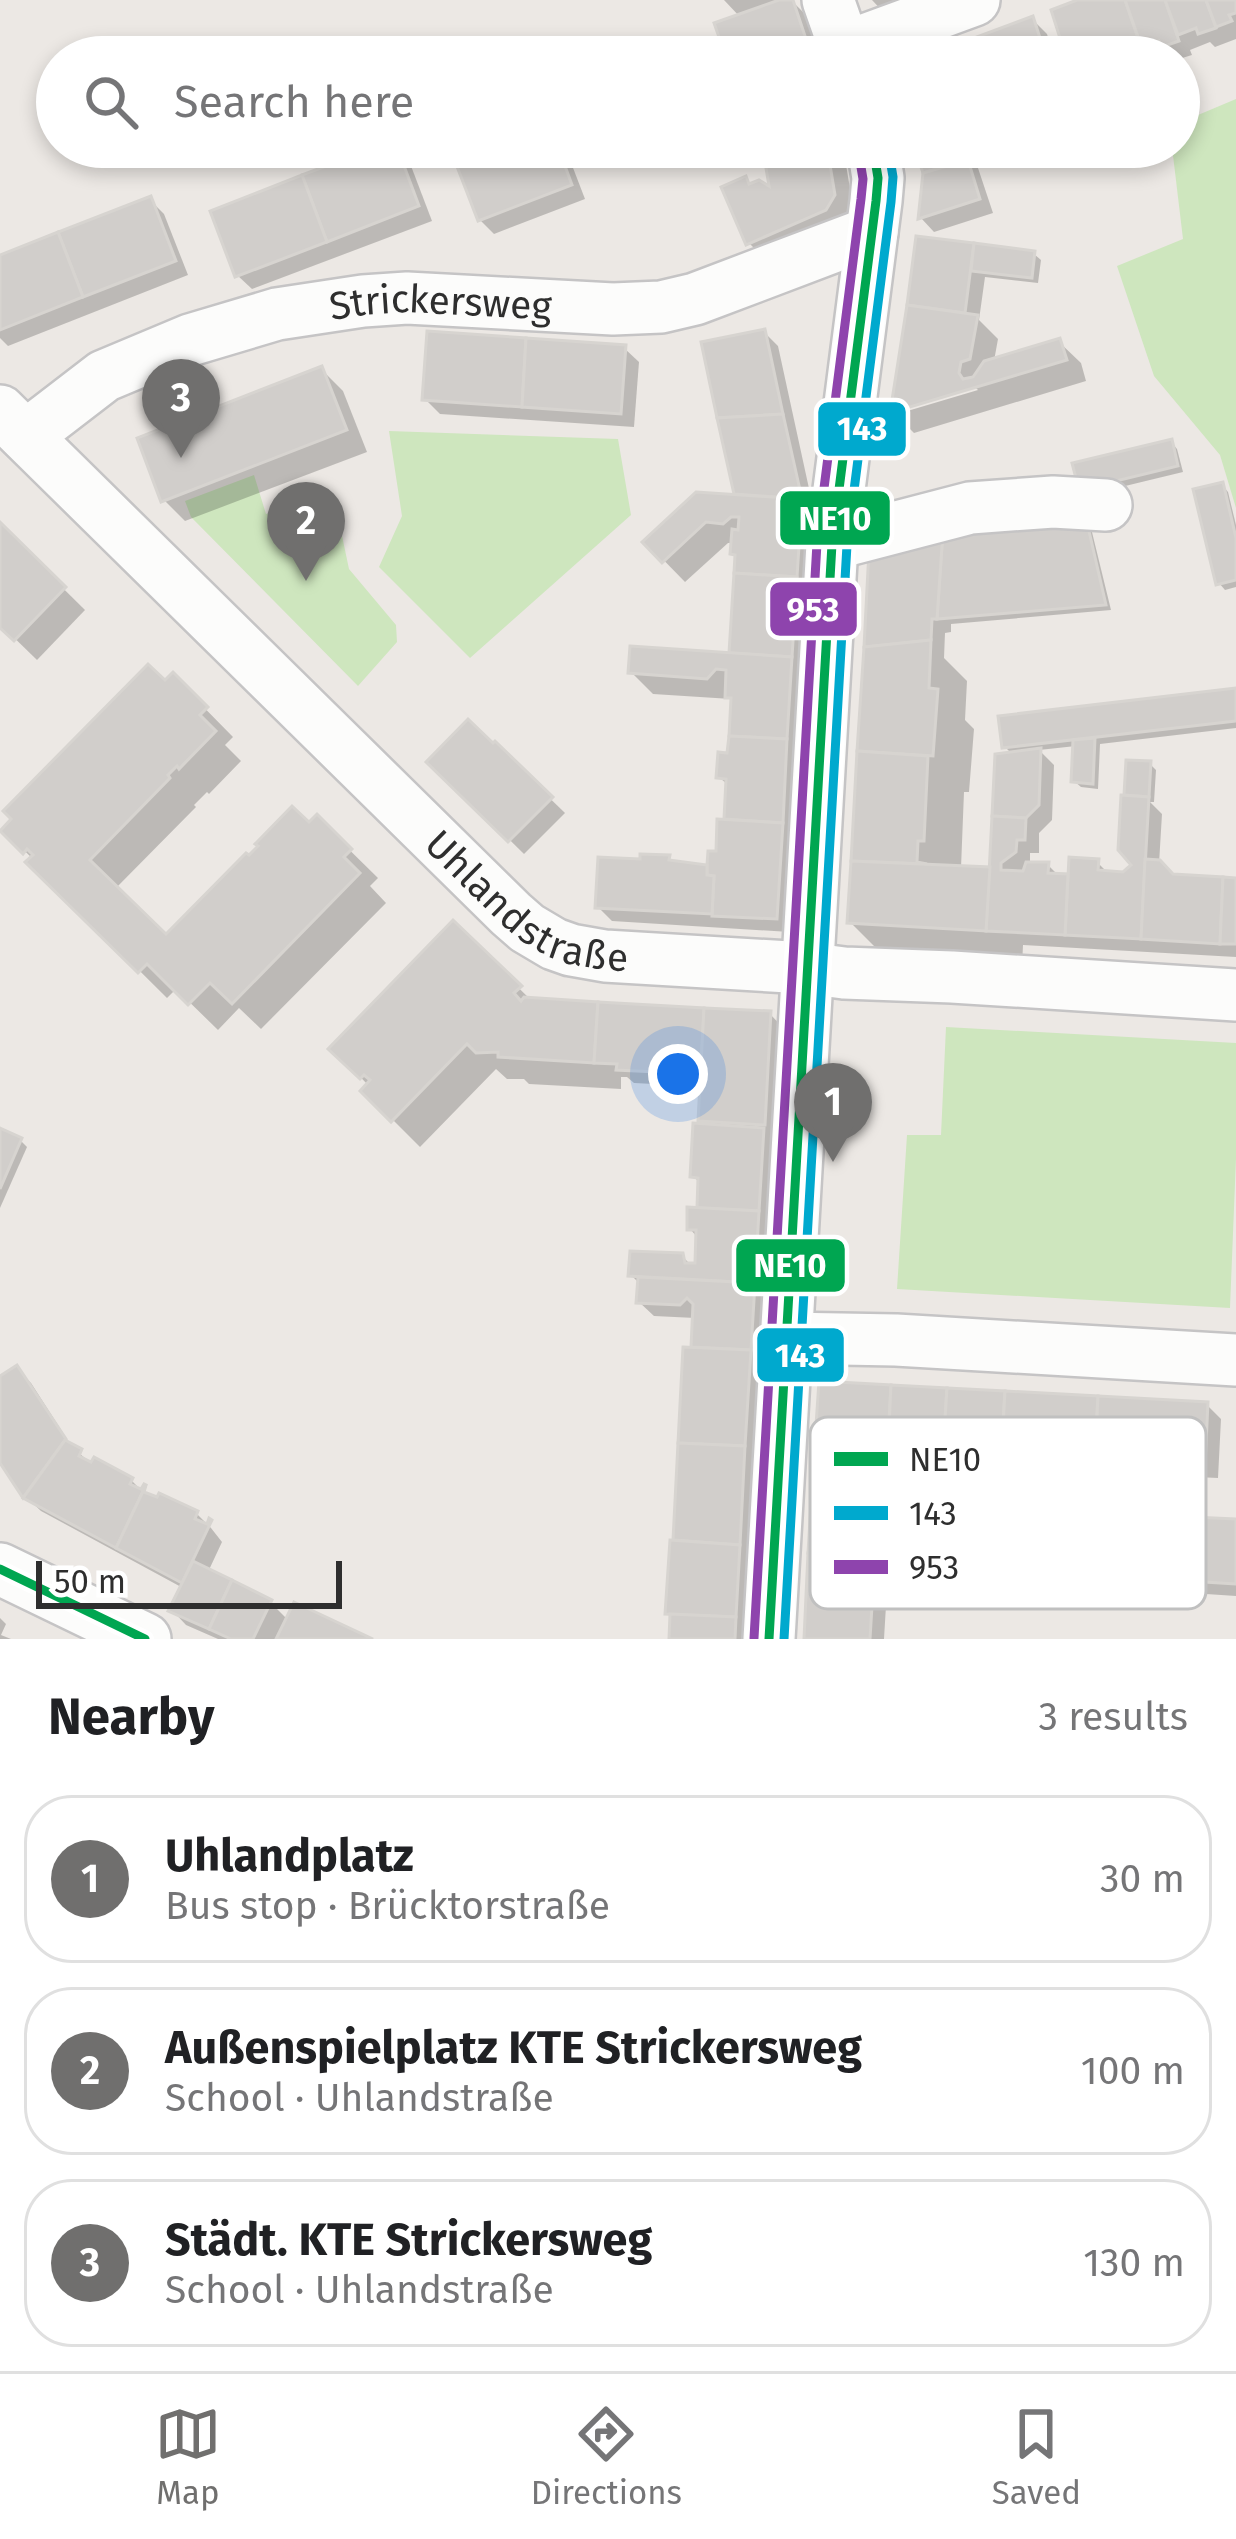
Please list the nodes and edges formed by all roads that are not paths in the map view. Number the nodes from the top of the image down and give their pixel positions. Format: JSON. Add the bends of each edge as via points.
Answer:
{"nodes":[{"id":1,"x":828,"y":0,"type":"edge"},
{"id":2,"x":974,"y":0,"type":"edge"},
{"id":3,"x":841,"y":36,"type":"edge"},
{"id":4,"x":886,"y":36,"type":"edge"},
{"id":5,"x":876,"y":168,"type":"edge"},
{"id":6,"x":872,"y":232,"type":"junction"},
{"id":7,"x":13,"y":423,"type":"edge"},
{"id":8,"x":1106,"y":505,"type":"dead end"},
{"id":9,"x":832,"y":544,"type":"junction"},
{"id":10,"x":806,"y":968,"type":"junction"},
{"id":11,"x":1236,"y":994,"type":"edge"},
{"id":12,"x":786,"y":1338,"type":"junction"},
{"id":13,"x":1236,"y":1360,"type":"edge"},
{"id":14,"x":0,"y":1569,"type":"edge"},
{"id":15,"x":145,"y":1639,"type":"edge"},
{"id":16,"x":770,"y":1639,"type":"edge"}],
"edges":[{"from":1,"to":3,"type":"street"},
{"from":2,"to":4,"type":"street"},
{"from":5,"to":6,"type":"street"},
{"from":6,"to":7,"type":"street","name":"Strickersweg","via":[[661,307],[430,298],[277,314],[190,340]]},
{"from":6,"to":9,"type":"street"},
{"from":7,"to":10,"type":"street","name":"Uhlandstraße","via":[[527,928],[586,954]]},
{"from":8,"to":9,"type":"street","via":[[970,508]]},
{"from":9,"to":10,"type":"street"},
{"from":10,"to":11,"type":"street","name":"Uhlandstraße"},
{"from":10,"to":12,"type":"street"},
{"from":12,"to":13,"type":"street"},
{"from":12,"to":16,"type":"street"},
{"from":14,"to":15,"type":"street"}]}
